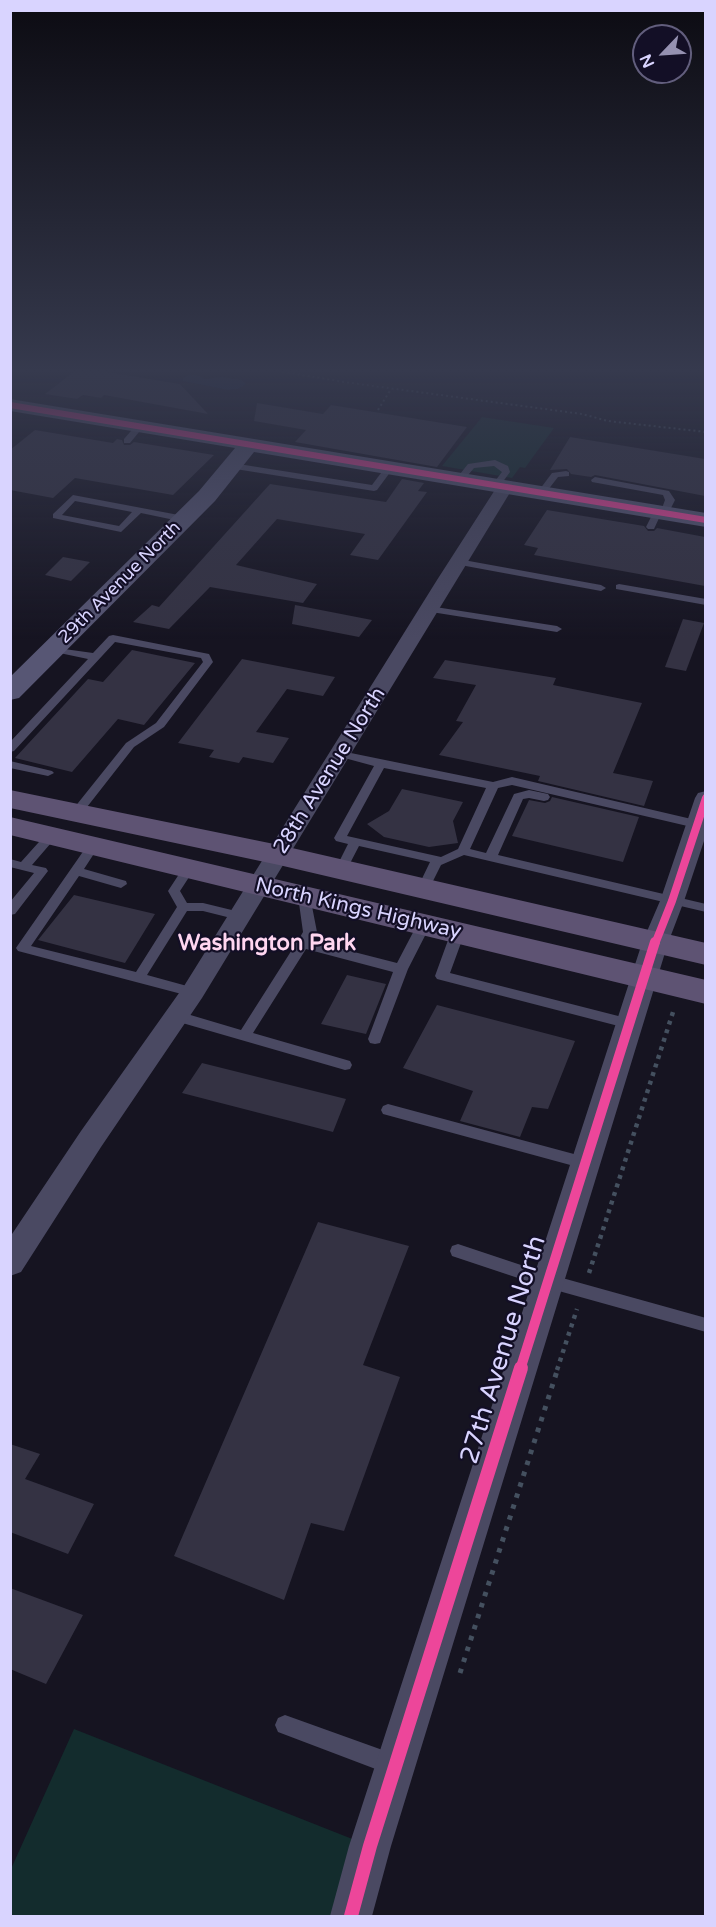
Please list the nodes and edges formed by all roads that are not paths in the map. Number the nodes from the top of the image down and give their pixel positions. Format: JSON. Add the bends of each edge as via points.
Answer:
{"nodes":[{"id":1,"x":237,"y":460,"type":"edge"},
{"id":2,"x":347,"y":460,"type":"edge"},
{"id":3,"x":232,"y":466,"type":"junction"},
{"id":4,"x":390,"y":467,"type":"junction"},
{"id":5,"x":566,"y":474,"type":"dead end"},
{"id":6,"x":595,"y":480,"type":"dead end"},
{"id":7,"x":501,"y":486,"type":"junction"},
{"id":8,"x":541,"y":493,"type":"junction"},
{"id":9,"x":139,"y":510,"type":"junction"},
{"id":10,"x":658,"y":518,"type":"junction"},
{"id":11,"x":184,"y":519,"type":"junction"},
{"id":12,"x":705,"y":520,"type":"edge"},
{"id":13,"x":458,"y":562,"type":"junction"},
{"id":14,"x":619,"y":586,"type":"dead end"},
{"id":15,"x":601,"y":588,"type":"dead end"},
{"id":16,"x":705,"y":602,"type":"edge"},
{"id":17,"x":429,"y":609,"type":"junction"},
{"id":18,"x":557,"y":629,"type":"dead end"},
{"id":19,"x":54,"y":649,"type":"junction"},
{"id":20,"x":96,"y":657,"type":"junction"},
{"id":21,"x":11,"y":692,"type":"edge"},
{"id":22,"x":10,"y":749,"type":"edge"},
{"id":23,"x":341,"y":754,"type":"junction"},
{"id":24,"x":381,"y":764,"type":"junction"},
{"id":25,"x":12,"y":767,"type":"edge"},
{"id":26,"x":48,"y":773,"type":"dead end"},
{"id":27,"x":493,"y":786,"type":"junction"},
{"id":28,"x":10,"y":799,"type":"edge"},
{"id":29,"x":76,"y":813,"type":"junction"},
{"id":30,"x":649,"y":813,"type":"junction"},
{"id":31,"x":702,"y":813,"type":"edge"},
{"id":32,"x":10,"y":826,"type":"edge"},
{"id":33,"x":51,"y":836,"type":"junction"},
{"id":34,"x":356,"y":841,"type":"junction"},
{"id":35,"x":93,"y":846,"type":"junction"},
{"id":36,"x":463,"y":851,"type":"junction"},
{"id":37,"x":279,"y":855,"type":"junction"},
{"id":38,"x":490,"y":858,"type":"junction"},
{"id":39,"x":437,"y":860,"type":"junction"},
{"id":40,"x":10,"y":863,"type":"edge"},
{"id":41,"x":24,"y":866,"type":"junction"},
{"id":42,"x":189,"y":868,"type":"junction"},
{"id":43,"x":341,"y":870,"type":"junction"},
{"id":44,"x":76,"y":871,"type":"junction"},
{"id":45,"x":121,"y":884,"type":"dead end"},
{"id":46,"x":258,"y":885,"type":"junction"},
{"id":47,"x":423,"y":889,"type":"junction"},
{"id":48,"x":304,"y":896,"type":"junction"},
{"id":49,"x":672,"y":901,"type":"junction"},
{"id":50,"x":183,"y":907,"type":"junction"},
{"id":51,"x":705,"y":908,"type":"edge"},
{"id":52,"x":10,"y":911,"type":"edge"},
{"id":53,"x":239,"y":916,"type":"junction"},
{"id":54,"x":424,"y":924,"type":"junction"},
{"id":55,"x":458,"y":932,"type":"junction"},
{"id":56,"x":655,"y":943,"type":"junction"},
{"id":57,"x":300,"y":944,"type":"junction"},
{"id":58,"x":705,"y":954,"type":"edge"},
{"id":59,"x":402,"y":969,"type":"junction"},
{"id":60,"x":645,"y":977,"type":"junction"},
{"id":61,"x":139,"y":978,"type":"junction"},
{"id":62,"x":193,"y":992,"type":"junction"},
{"id":63,"x":705,"y":992,"type":"edge"},
{"id":64,"x":177,"y":1016,"type":"junction"},
{"id":65,"x":630,"y":1024,"type":"junction"},
{"id":66,"x":244,"y":1036,"type":"junction"},
{"id":67,"x":375,"y":1039,"type":"dead end"},
{"id":68,"x":345,"y":1065,"type":"dead end"},
{"id":69,"x":388,"y":1110,"type":"dead end"},
{"id":70,"x":585,"y":1163,"type":"junction"},
{"id":71,"x":458,"y":1251,"type":"dead end"},
{"id":72,"x":10,"y":1263,"type":"edge"},
{"id":73,"x":548,"y":1281,"type":"junction"},
{"id":74,"x":705,"y":1325,"type":"edge"},
{"id":75,"x":285,"y":1725,"type":"dead end"},
{"id":76,"x":396,"y":1765,"type":"junction"},
{"id":77,"x":351,"y":1917,"type":"edge"}],
"edges":[{"from":1,"to":3,"type":"main road","name":"29th Avenue North"},
{"from":2,"to":4,"type":"main road"},
{"from":3,"to":4,"type":"lane","via":[[374,488]]},
{"from":3,"to":11,"type":"main road","name":"29th Avenue North"},
{"from":4,"to":7,"type":"main road"},
{"from":5,"to":8,"type":"lane","via":[[555,475]]},
{"from":6,"to":10,"type":"lane","via":[[666,493],[670,500]]},
{"from":7,"to":8,"type":"main road"},
{"from":7,"to":13,"type":"street","name":"28th Avenue North"},
{"from":8,"to":10,"type":"main road"},
{"from":9,"to":9,"type":"lane","via":[[74,498],[56,516],[121,529]]},
{"from":9,"to":11,"type":"lane"},
{"from":10,"to":12,"type":"main road"},
{"from":11,"to":19,"type":"main road","name":"29th Avenue North"},
{"from":13,"to":15,"type":"lane"},
{"from":13,"to":17,"type":"street","name":"28th Avenue North"},
{"from":14,"to":16,"type":"lane"},
{"from":17,"to":18,"type":"lane"},
{"from":17,"to":23,"type":"street","name":"28th Avenue North"},
{"from":19,"to":20,"type":"lane"},
{"from":19,"to":21,"type":"main road","name":"29th Avenue North"},
{"from":20,"to":22,"type":"lane"},
{"from":20,"to":29,"type":"lane","via":[[113,638],[205,657],[208,662],[160,725],[130,745]]},
{"from":23,"to":24,"type":"lane"},
{"from":23,"to":37,"type":"street","name":"28th Avenue North"},
{"from":24,"to":27,"type":"lane"},
{"from":24,"to":34,"type":"lane","via":[[340,838]]},
{"from":25,"to":26,"type":"lane"},
{"from":27,"to":30,"type":"lane","via":[[512,781]]},
{"from":27,"to":36,"type":"lane"},
{"from":28,"to":29,"type":"main road","name":"North Kings Highway"},
{"from":29,"to":37,"type":"main road","name":"North Kings Highway"},
{"from":30,"to":31,"type":"lane"},
{"from":30,"to":38,"type":"lane","via":[[623,816],[529,794],[518,797]]},
{"from":31,"to":49,"type":"street","name":"27th Avenue North"},
{"from":32,"to":33,"type":"main road","name":"North Kings Highway"},
{"from":33,"to":35,"type":"main road","name":"North Kings Highway"},
{"from":33,"to":41,"type":"lane"},
{"from":34,"to":39,"type":"lane"},
{"from":34,"to":43,"type":"lane"},
{"from":35,"to":42,"type":"main road","name":"North Kings Highway"},
{"from":35,"to":44,"type":"lane"},
{"from":36,"to":38,"type":"lane"},
{"from":36,"to":39,"type":"lane"},
{"from":37,"to":43,"type":"main road","name":"North Kings Highway"},
{"from":37,"to":46,"type":"street","name":"28th Avenue North"},
{"from":38,"to":49,"type":"lane"},
{"from":39,"to":47,"type":"lane"},
{"from":40,"to":41,"type":"lane"},
{"from":41,"to":52,"type":"lane","via":[[42,871]]},
{"from":42,"to":46,"type":"main road","name":"North Kings Highway"},
{"from":42,"to":50,"type":"lane","via":[[174,891]]},
{"from":43,"to":47,"type":"main road","name":"North Kings Highway"},
{"from":44,"to":45,"type":"lane"},
{"from":44,"to":61,"type":"lane","via":[[23,948]]},
{"from":46,"to":48,"type":"main road","name":"North Kings Highway"},
{"from":46,"to":53,"type":"street","name":"28th Avenue North"},
{"from":47,"to":56,"type":"main road","name":"North Kings Highway"},
{"from":48,"to":54,"type":"main road","name":"North Kings Highway"},
{"from":48,"to":57,"type":"lane","via":[[310,932]]},
{"from":49,"to":51,"type":"lane"},
{"from":49,"to":56,"type":"street","name":"27th Avenue North"},
{"from":50,"to":53,"type":"lane","via":[[203,907]]},
{"from":50,"to":61,"type":"lane"},
{"from":53,"to":62,"type":"street","name":"28th Avenue North"},
{"from":54,"to":55,"type":"main road","name":"North Kings Highway"},
{"from":54,"to":59,"type":"lane"},
{"from":55,"to":60,"type":"main road","name":"North Kings Highway"},
{"from":55,"to":65,"type":"lane","via":[[442,976]]},
{"from":56,"to":58,"type":"main road","name":"North Kings Highway"},
{"from":56,"to":60,"type":"street","name":"27th Avenue North"},
{"from":57,"to":59,"type":"lane"},
{"from":57,"to":66,"type":"lane"},
{"from":59,"to":67,"type":"lane"},
{"from":60,"to":63,"type":"main road","name":"North Kings Highway"},
{"from":60,"to":65,"type":"street","name":"27th Avenue North"},
{"from":61,"to":62,"type":"lane"},
{"from":62,"to":64,"type":"street","name":"28th Avenue North"},
{"from":64,"to":66,"type":"lane"},
{"from":64,"to":72,"type":"street","name":"28th Avenue North","via":[[90,1139]]},
{"from":65,"to":70,"type":"street","name":"27th Avenue North"},
{"from":66,"to":68,"type":"lane"},
{"from":69,"to":70,"type":"lane"},
{"from":70,"to":73,"type":"street","name":"27th Avenue North"},
{"from":71,"to":73,"type":"lane"},
{"from":73,"to":74,"type":"lane"},
{"from":73,"to":76,"type":"street","name":"27th Avenue North"},
{"from":75,"to":76,"type":"lane"},
{"from":76,"to":77,"type":"street","name":"27th Avenue North"}]}
